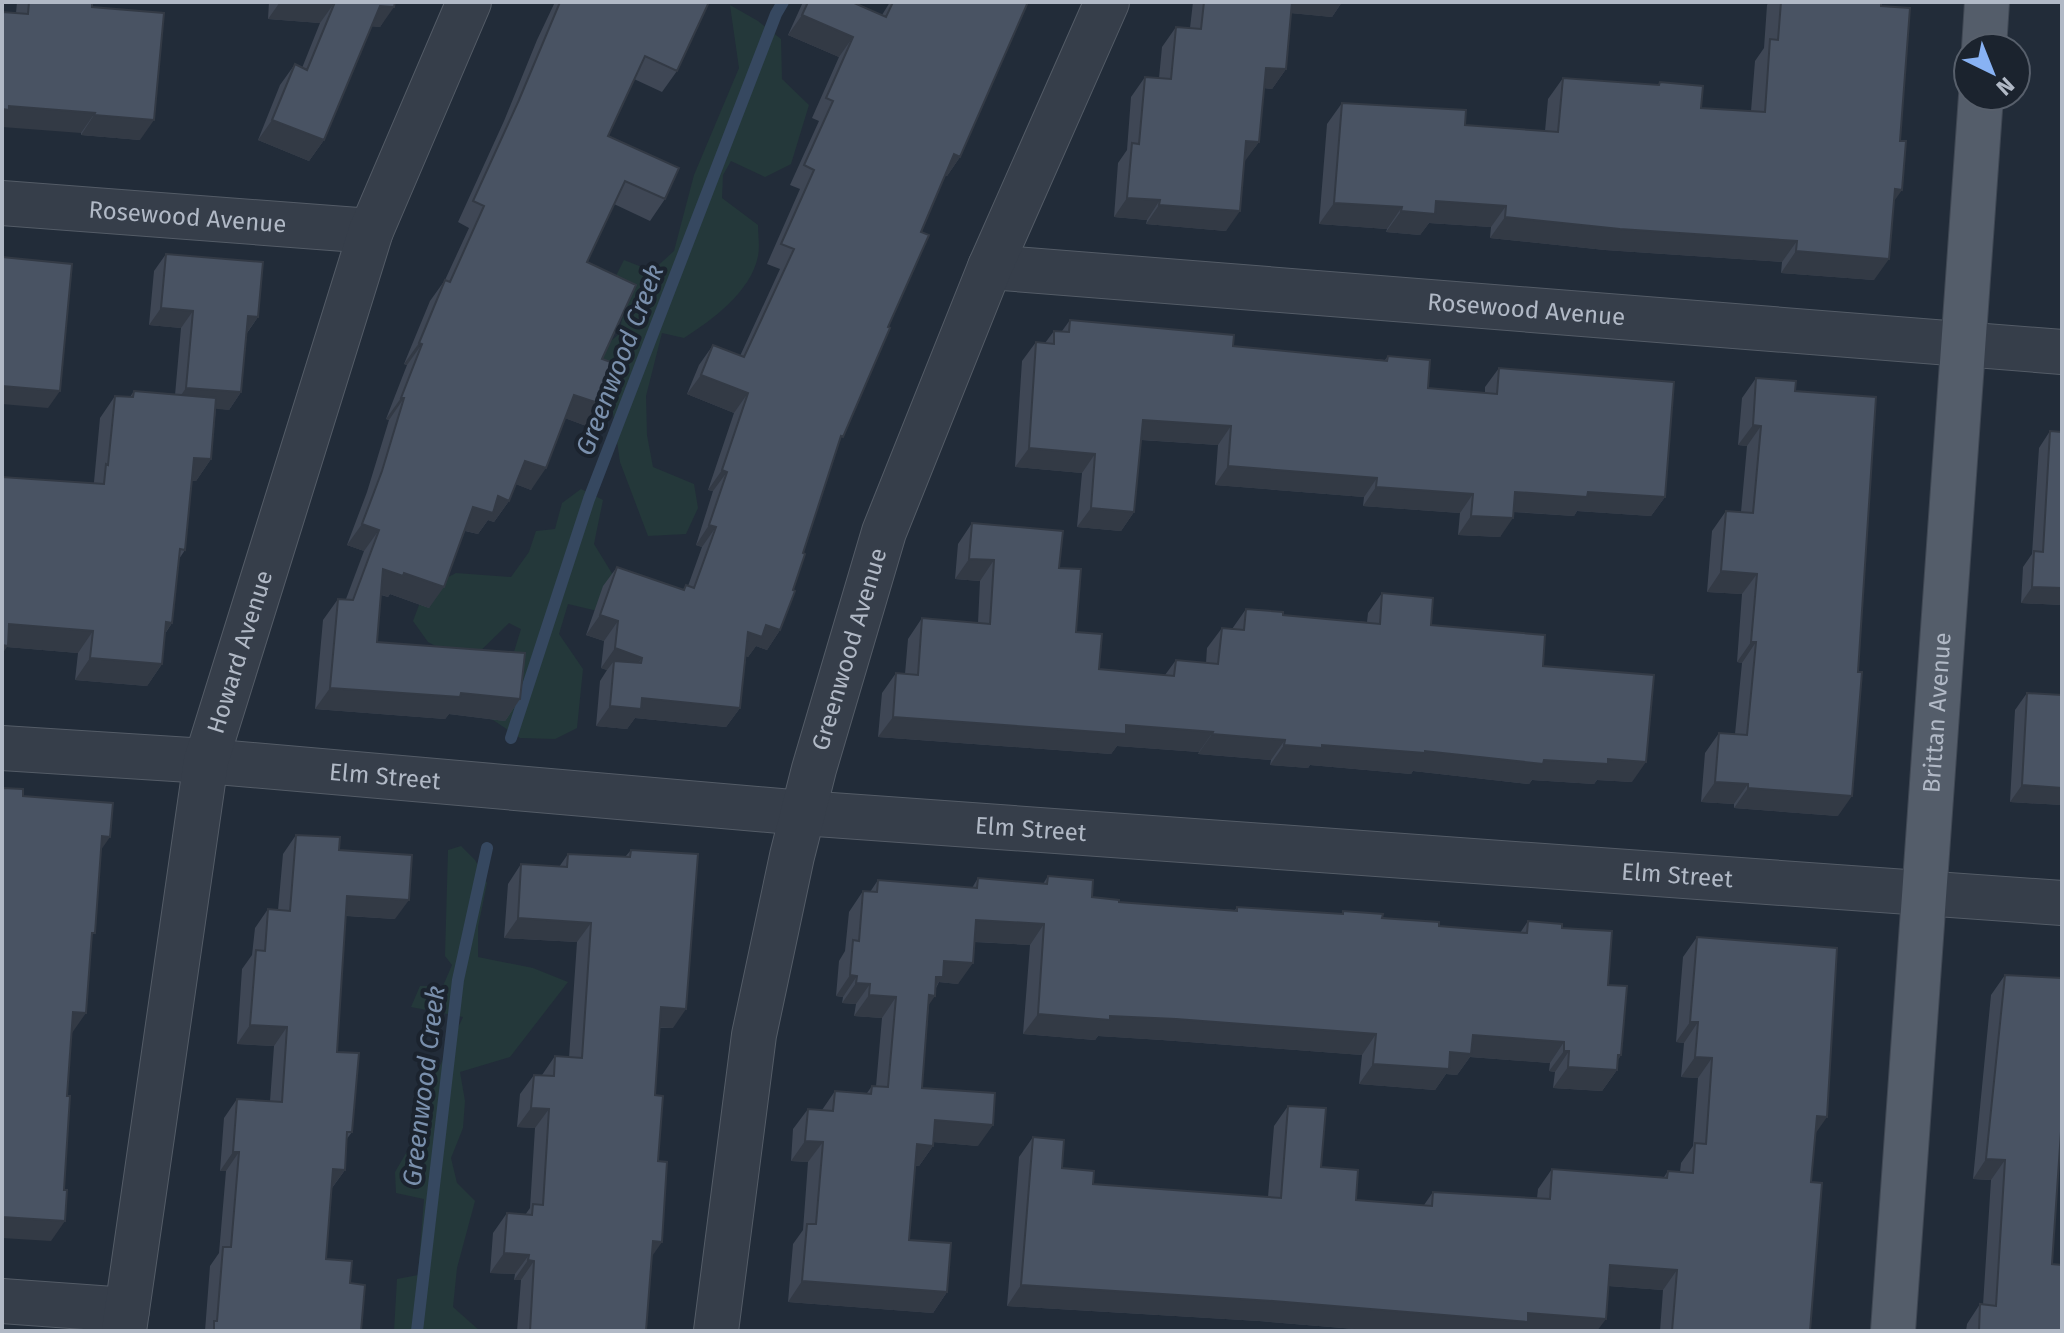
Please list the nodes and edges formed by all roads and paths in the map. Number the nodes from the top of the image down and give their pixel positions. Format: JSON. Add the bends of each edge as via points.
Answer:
{"nodes":[{"id":1,"x":469,"y":2,"type":"edge"},
{"id":2,"x":1107,"y":2,"type":"edge"},
{"id":3,"x":1987,"y":2,"type":"edge"},
{"id":4,"x":1985,"y":32,"type":"edge"},
{"id":5,"x":1980,"y":112,"type":"edge"},
{"id":6,"x":2,"y":203,"type":"edge"},
{"id":7,"x":371,"y":231,"type":"junction"},
{"id":8,"x":990,"y":267,"type":"junction"},
{"id":9,"x":1965,"y":344,"type":"junction"},
{"id":10,"x":2062,"y":352,"type":"edge"},
{"id":11,"x":2,"y":748,"type":"edge"},
{"id":12,"x":206,"y":761,"type":"junction"},
{"id":13,"x":803,"y":813,"type":"junction"},
{"id":14,"x":1922,"y":893,"type":"junction"},
{"id":15,"x":2062,"y":903,"type":"edge"},
{"id":16,"x":2,"y":1301,"type":"edge"},
{"id":17,"x":125,"y":1320,"type":"edge"},
{"id":18,"x":716,"y":1331,"type":"edge"},
{"id":19,"x":1893,"y":1331,"type":"edge"}],
"edges":[{"from":1,"to":7,"type":"street","name":"Howard Avenue"},
{"from":2,"to":8,"type":"street","name":"Greenwood Avenue"},
{"from":3,"to":4,"type":"main road"},
{"from":5,"to":9,"type":"main road","name":"Brittan Avenue"},
{"from":6,"to":7,"type":"street","name":"Rosewood Avenue"},
{"from":7,"to":12,"type":"street","name":"Howard Avenue"},
{"from":8,"to":9,"type":"street","name":"Rosewood Avenue"},
{"from":8,"to":13,"type":"street","name":"Greenwood Avenue","via":[[884,532]]},
{"from":9,"to":10,"type":"street","name":"Rosewood Avenue"},
{"from":9,"to":14,"type":"main road","name":"Brittan Avenue"},
{"from":11,"to":12,"type":"street","name":"Elm Street"},
{"from":12,"to":13,"type":"street","name":"Elm Street"},
{"from":12,"to":17,"type":"street","name":"Howard Avenue"},
{"from":13,"to":14,"type":"street","name":"Elm Street"},
{"from":13,"to":18,"type":"street","name":"Greenwood Avenue","via":[[754,1035]]},
{"from":14,"to":15,"type":"street","name":"Elm Street"},
{"from":14,"to":19,"type":"main road","name":"Brittan Avenue"},
{"from":16,"to":17,"type":"street"}]}
